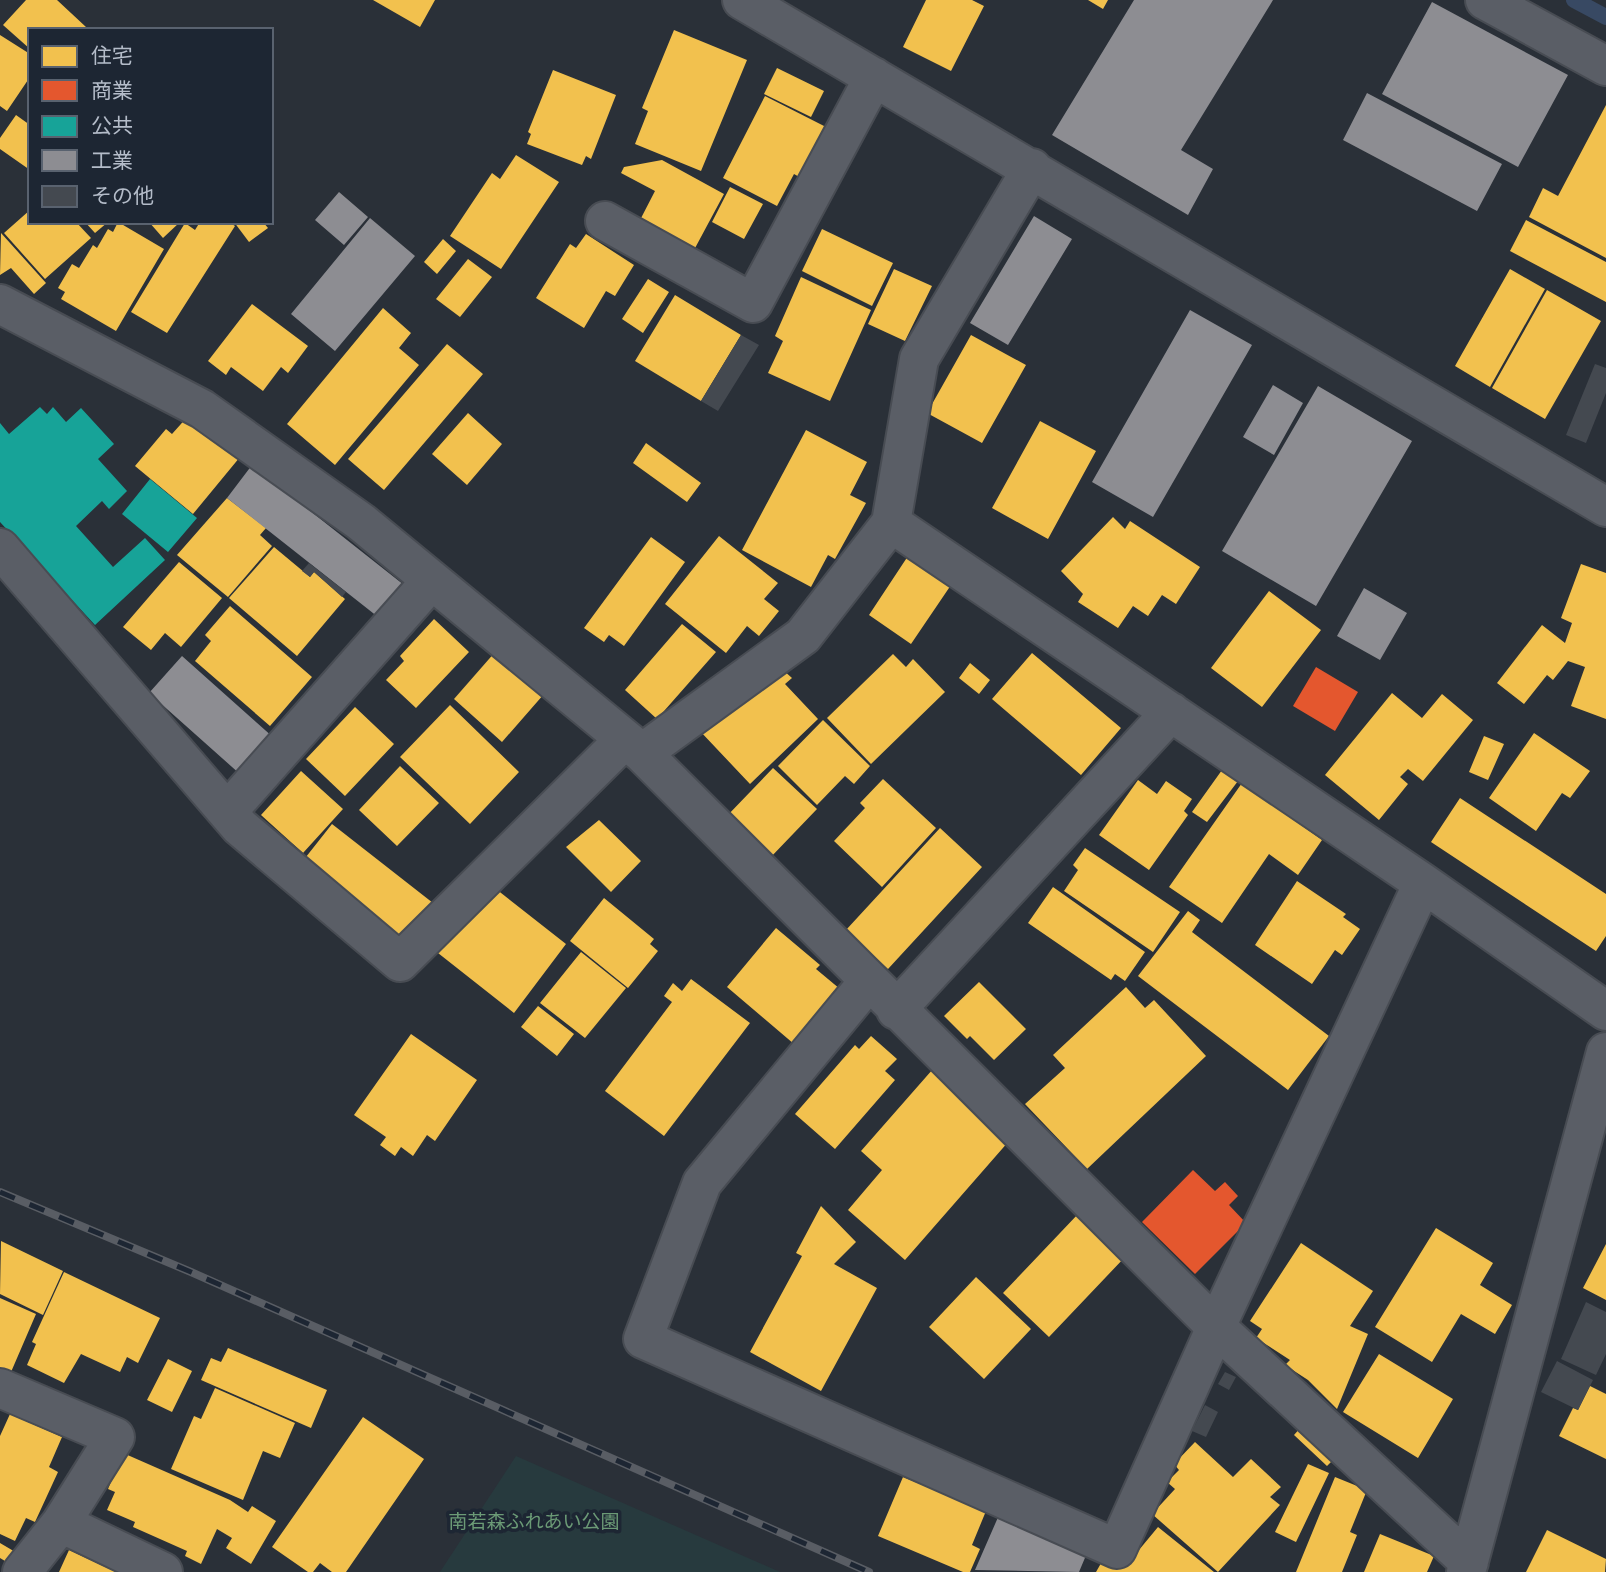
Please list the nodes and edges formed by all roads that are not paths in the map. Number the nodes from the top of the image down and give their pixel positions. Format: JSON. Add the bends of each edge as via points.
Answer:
{"nodes":[{"id":1,"x":742,"y":0,"type":"edge"},
{"id":2,"x":1485,"y":0,"type":"edge"},
{"id":3,"x":1606,"y":66,"type":"edge"},
{"id":4,"x":874,"y":76,"type":"junction"},
{"id":5,"x":1032,"y":168,"type":"junction"},
{"id":6,"x":605,"y":220,"type":"dead end"},
{"id":7,"x":0,"y":304,"type":"edge"},
{"id":8,"x":1606,"y":507,"type":"edge"},
{"id":9,"x":891,"y":523,"type":"junction"},
{"id":10,"x":0,"y":548,"type":"edge"},
{"id":11,"x":431,"y":581,"type":"junction"},
{"id":12,"x":1171,"y":712,"type":"junction"},
{"id":13,"x":633,"y":746,"type":"junction"},
{"id":14,"x":227,"y":812,"type":"junction"},
{"id":15,"x":1423,"y":883,"type":"junction"},
{"id":16,"x":869,"y":981,"type":"junction"},
{"id":17,"x":896,"y":1010,"type":"junction"},
{"id":18,"x":1606,"y":1011,"type":"edge"},
{"id":19,"x":1606,"y":1052,"type":"edge"},
{"id":20,"x":1216,"y":1327,"type":"junction"},
{"id":21,"x":0,"y":1388,"type":"edge"},
{"id":22,"x":61,"y":1523,"type":"junction"},
{"id":23,"x":1467,"y":1567,"type":"edge"},
{"id":24,"x":22,"y":1572,"type":"edge"},
{"id":25,"x":163,"y":1572,"type":"edge"}],
"edges":[{"from":1,"to":4,"type":"street"},
{"from":2,"to":3,"type":"street"},
{"from":4,"to":5,"type":"street"},
{"from":4,"to":6,"type":"street","via":[[754,303]]},
{"from":5,"to":8,"type":"street"},
{"from":5,"to":9,"type":"street","via":[[919,359]]},
{"from":7,"to":11,"type":"street","via":[[202,409],[362,522]]},
{"from":9,"to":12,"type":"street"},
{"from":9,"to":13,"type":"street","via":[[803,636]]},
{"from":10,"to":14,"type":"street"},
{"from":11,"to":13,"type":"street"},
{"from":11,"to":14,"type":"street"},
{"from":12,"to":15,"type":"street"},
{"from":12,"to":17,"type":"street"},
{"from":13,"to":14,"type":"street","via":[[400,962]]},
{"from":13,"to":16,"type":"street"},
{"from":15,"to":18,"type":"street"},
{"from":15,"to":20,"type":"street"},
{"from":16,"to":17,"type":"street"},
{"from":16,"to":20,"type":"street","via":[[702,1183],[642,1339],[1117,1549]]},
{"from":17,"to":20,"type":"street"},
{"from":19,"to":23,"type":"street"},
{"from":20,"to":23,"type":"street"},
{"from":21,"to":22,"type":"street","via":[[115,1437]]},
{"from":22,"to":24,"type":"street"},
{"from":22,"to":25,"type":"street"}]}
